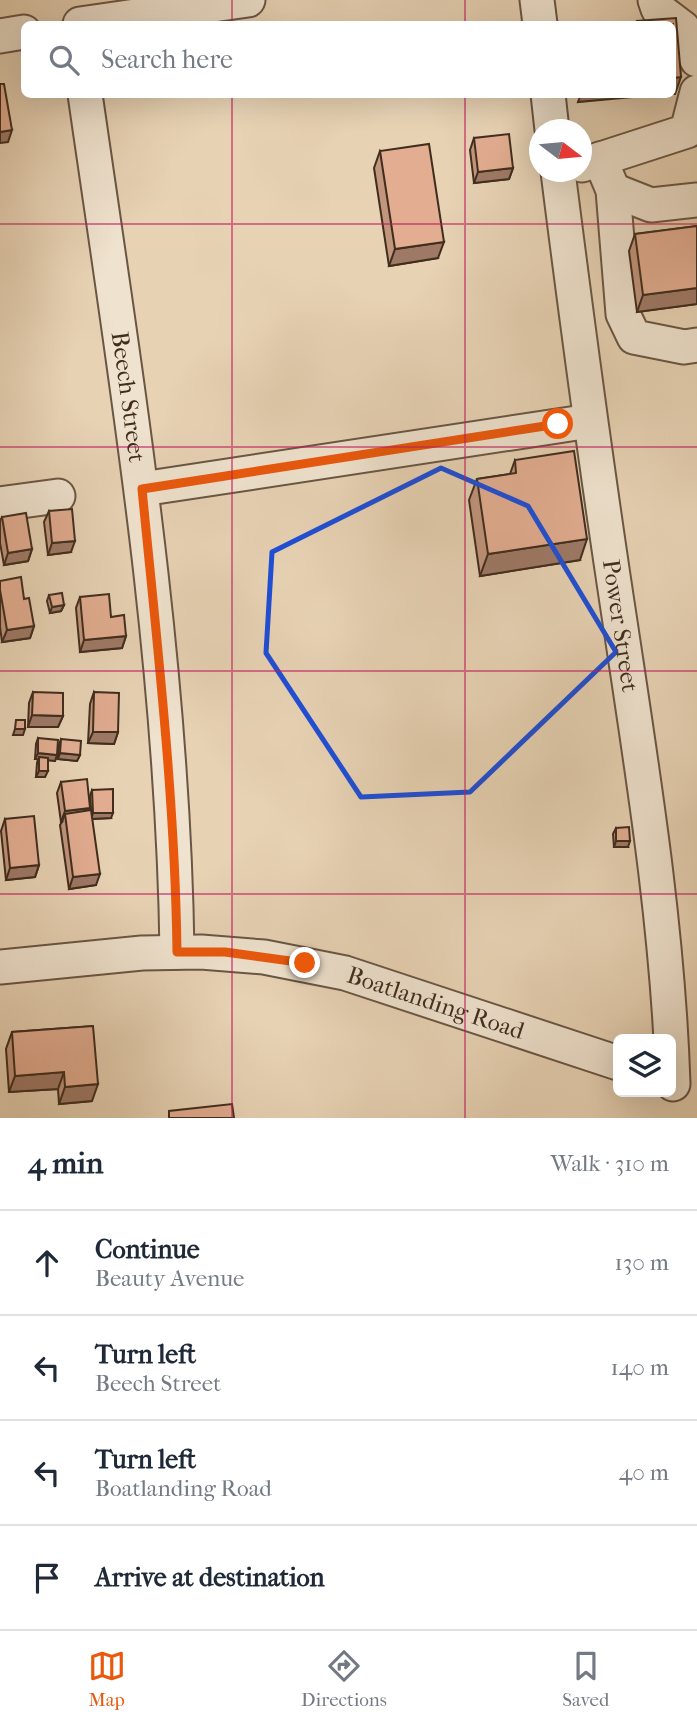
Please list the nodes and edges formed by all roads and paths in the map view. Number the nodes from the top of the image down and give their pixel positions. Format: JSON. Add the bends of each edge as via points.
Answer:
{"nodes":[{"id":1,"x":72,"y":0,"type":"edge"},
{"id":2,"x":248,"y":0,"type":"edge"},
{"id":3,"x":537,"y":0,"type":"edge"},
{"id":4,"x":655,"y":0,"type":"edge"},
{"id":5,"x":77,"y":21,"type":"edge"},
{"id":6,"x":99,"y":21,"type":"edge"},
{"id":7,"x":540,"y":21,"type":"edge"},
{"id":8,"x":674,"y":21,"type":"edge"},
{"id":9,"x":676,"y":23,"type":"edge"},
{"id":10,"x":21,"y":32,"type":"edge"},
{"id":11,"x":0,"y":36,"type":"edge"},
{"id":12,"x":697,"y":60,"type":"edge"},
{"id":13,"x":697,"y":92,"type":"edge"},
{"id":14,"x":86,"y":98,"type":"edge"},
{"id":15,"x":548,"y":98,"type":"edge"},
{"id":16,"x":551,"y":119,"type":"edge"},
{"id":17,"x":592,"y":162,"type":"edge"},
{"id":18,"x":592,"y":163,"type":"edge"},
{"id":19,"x":559,"y":182,"type":"edge"},
{"id":20,"x":613,"y":190,"type":"junction"},
{"id":21,"x":697,"y":200,"type":"edge"},
{"id":22,"x":697,"y":345,"type":"edge"},
{"id":23,"x":590,"y":421,"type":"junction"},
{"id":24,"x":142,"y":489,"type":"junction"},
{"id":25,"x":58,"y":496,"type":"dead end"},
{"id":26,"x":0,"y":504,"type":"edge"},
{"id":27,"x":177,"y":952,"type":"junction"},
{"id":28,"x":0,"y":967,"type":"edge"},
{"id":29,"x":613,"y":1061,"type":"edge"},
{"id":30,"x":680,"y":1086,"type":"edge"}],
"edges":[{"from":1,"to":5,"type":"street"},
{"from":2,"to":6,"type":"street"},
{"from":3,"to":7,"type":"street"},
{"from":4,"to":8,"type":"street","via":[[658,9]]},
{"from":9,"to":12,"type":"street"},
{"from":10,"to":11,"type":"street"},
{"from":13,"to":17,"type":"street","via":[[687,131]]},
{"from":14,"to":24,"type":"street","name":"Beech Street"},
{"from":15,"to":16,"type":"street"},
{"from":18,"to":20,"type":"street"},
{"from":19,"to":23,"type":"street","name":"Power Street"},
{"from":20,"to":21,"type":"street","via":[[651,205]]},
{"from":20,"to":22,"type":"street","via":[[623,314],[634,337],[684,347]]},
{"from":23,"to":24,"type":"street"},
{"from":23,"to":30,"type":"street","name":"Power Street","via":[[647,806]]},
{"from":24,"to":27,"type":"street","name":"Beech Street","via":[[168,754]]},
{"from":25,"to":26,"type":"street"},
{"from":27,"to":28,"type":"street","name":"Boatlanding Road"},
{"from":27,"to":29,"type":"street","name":"Boatlanding Road","via":[[225,952],[345,973]]}]}
